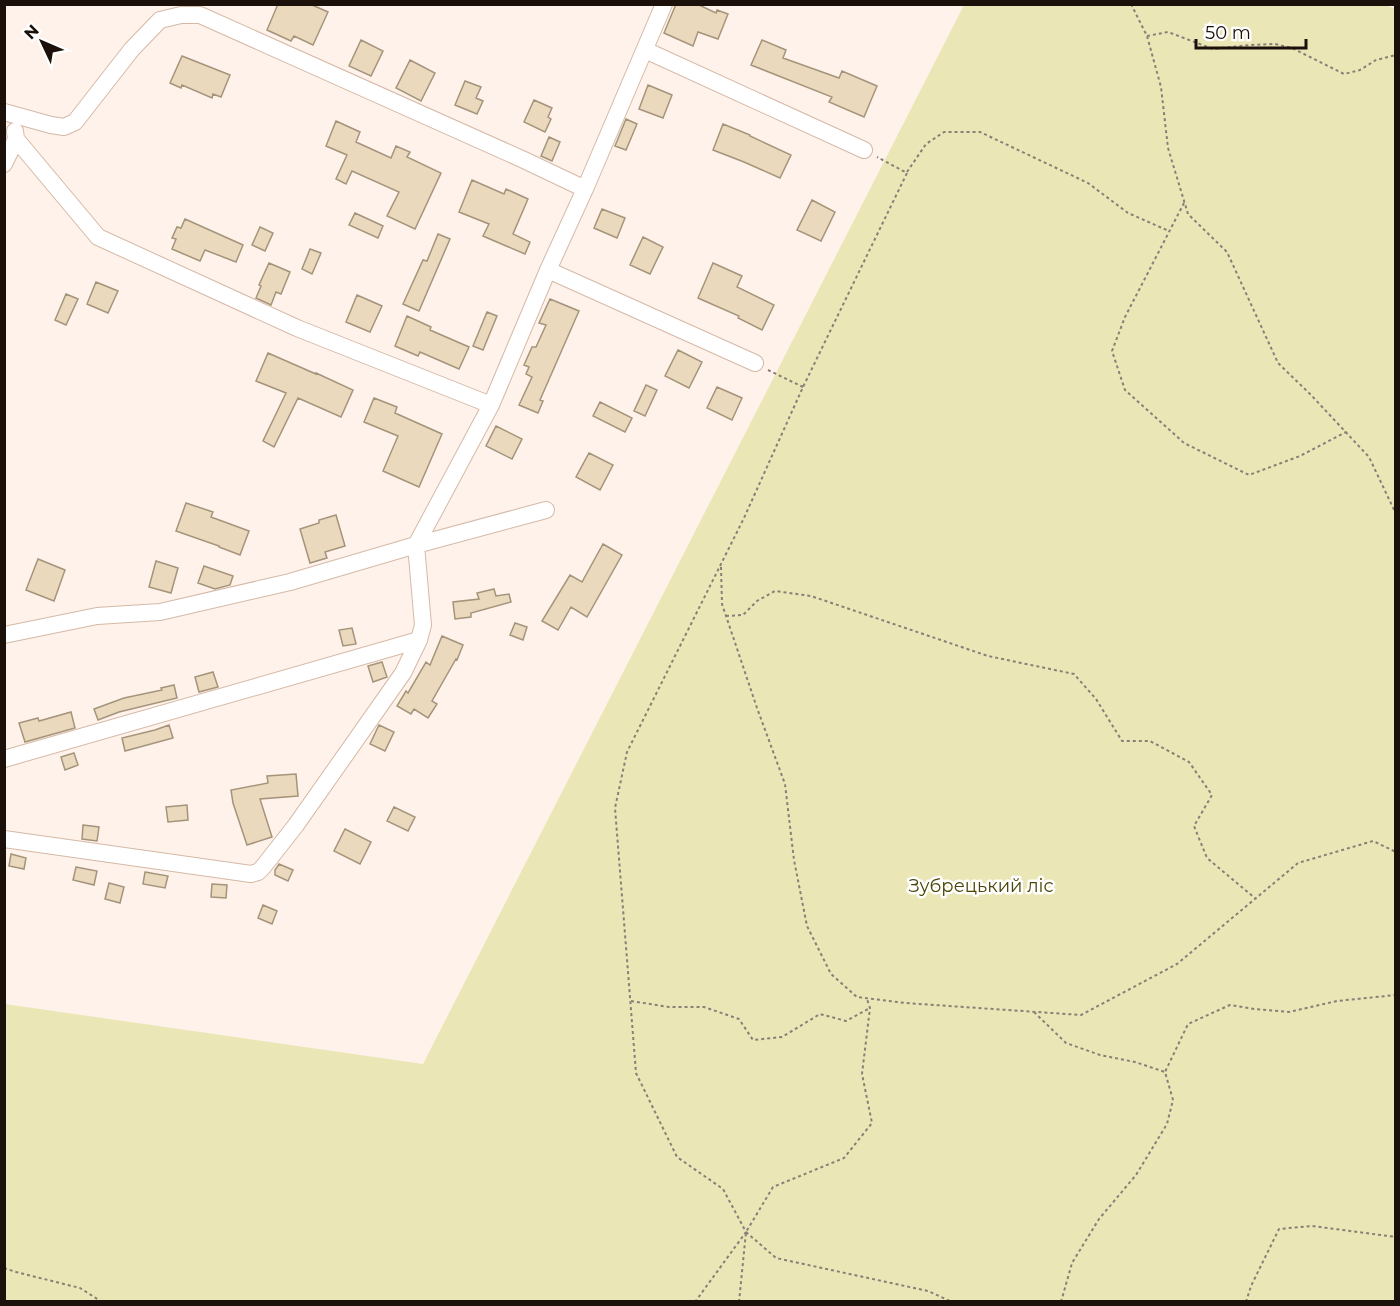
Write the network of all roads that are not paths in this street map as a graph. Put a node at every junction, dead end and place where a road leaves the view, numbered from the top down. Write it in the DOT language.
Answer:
graph roads {
  1 [pos="664,4"];
  2 [pos="164,12"];
  3 [pos="645,50"];
  4 [pos="9,113"];
  5 [pos="16,139"];
  6 [pos="864,150"];
  7 [pos="4,164"];
  8 [pos="585,189"];
  9 [pos="548,270"];
  10 [pos="755,363"];
  11 [pos="491,405"];
  12 [pos="546,510"];
  13 [pos="416,545"];
  14 [pos="4,635"];
  15 [pos="419,640"];
  16 [pos="4,759"];
  17 [pos="4,839"];
  1 -- 3 [label="street"];
  2 -- 4 [label="street"];
  2 -- 8 [label="street"];
  3 -- 6 [label="street"];
  3 -- 8 [label="street"];
  4 -- 5 [label="street"];
  5 -- 7 [label="street"];
  5 -- 11 [label="street"];
  8 -- 9 [label="street"];
  9 -- 10 [label="street"];
  9 -- 11 [label="street"];
  11 -- 13 [label="street"];
  12 -- 13 [label="street"];
  13 -- 14 [label="street"];
  13 -- 15 [label="street"];
  15 -- 16 [label="street"];
  15 -- 17 [label="street"];
}
